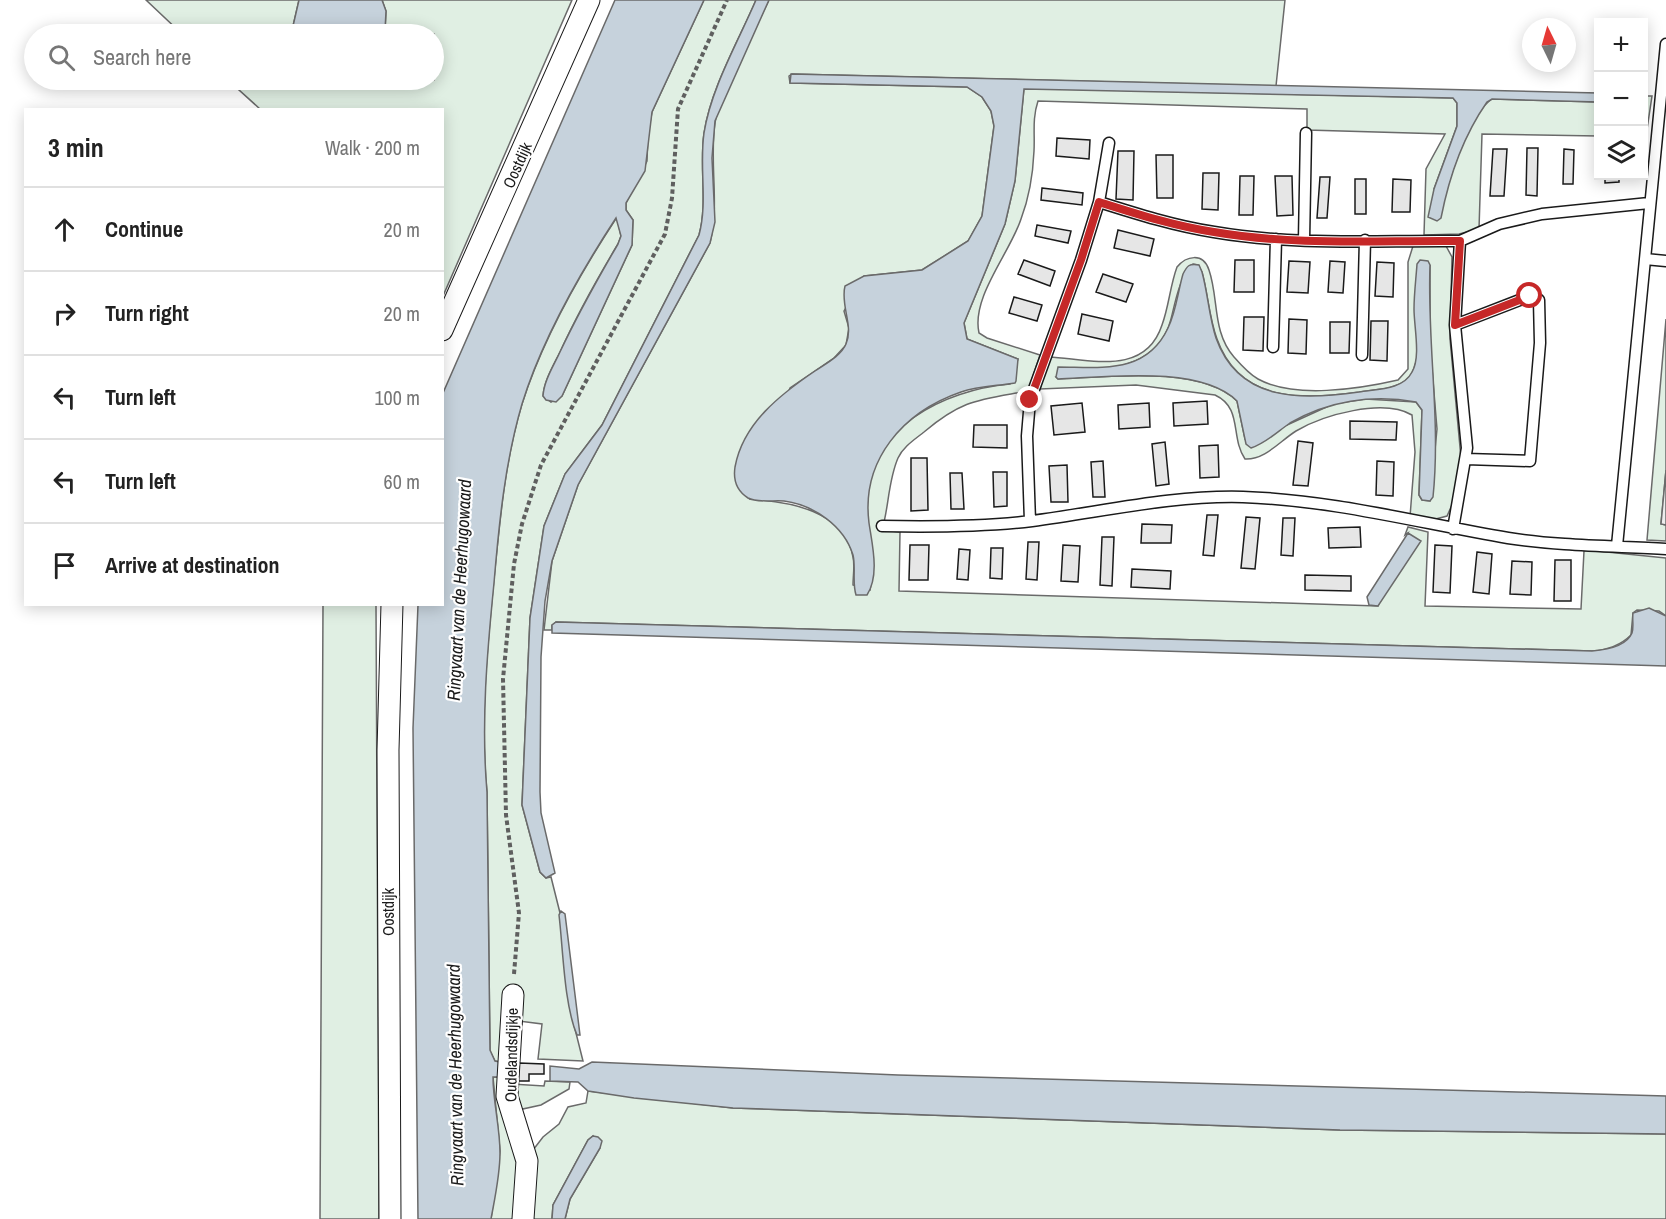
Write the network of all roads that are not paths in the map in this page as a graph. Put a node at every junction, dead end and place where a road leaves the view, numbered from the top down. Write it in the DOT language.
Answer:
graph roads {
  1 [pos="589,0"];
  2 [pos="1666,44"];
  3 [pos="1306,133"];
  4 [pos="1109,143"];
  5 [pos="1099,202"];
  6 [pos="1649,203"];
  7 [pos="1275,239"];
  8 [pos="1305,240"];
  9 [pos="1365,240"];
  10 [pos="1460,241"];
  11 [pos="1645,259"];
  12 [pos="1666,261"];
  13 [pos="1455,325"];
  14 [pos="444,326"];
  15 [pos="1273,348"];
  16 [pos="1362,355"];
  17 [pos="1466,459"];
  18 [pos="1030,521"];
  19 [pos="882,526"];
  20 [pos="1454,529"];
  21 [pos="1617,546"];
  22 [pos="1666,549"];
  23 [pos="392,606"];
  24 [pos="513,995"];
  25 [pos="390,1219"];
  26 [pos="523,1219"];
  1 -- 14 [label="street, Oostdijk"];
  2 -- 6 [label="lane"];
  3 -- 8 [label="lane"];
  4 -- 5 [label="lane"];
  5 -- 7 [label="lane"];
  5 -- 18 [label="lane"];
  6 -- 10 [label="lane"];
  6 -- 11 [label="lane"];
  7 -- 8 [label="lane"];
  7 -- 15 [label="lane"];
  8 -- 9 [label="lane"];
  9 -- 10 [label="lane"];
  9 -- 16 [label="lane"];
  10 -- 13 [label="lane"];
  11 -- 12 [label="lane"];
  11 -- 21 [label="lane"];
  13 -- 17 [label="lane"];
  13 -- 17 [label="lane"];
  17 -- 20 [label="lane"];
  18 -- 19 [label="lane"];
  18 -- 20 [label="lane"];
  20 -- 21 [label="lane"];
  21 -- 22 [label="lane"];
  23 -- 25 [label="street, Oostdijk"];
  24 -- 26 [label="street, Oudelandsdijkje"];
}
